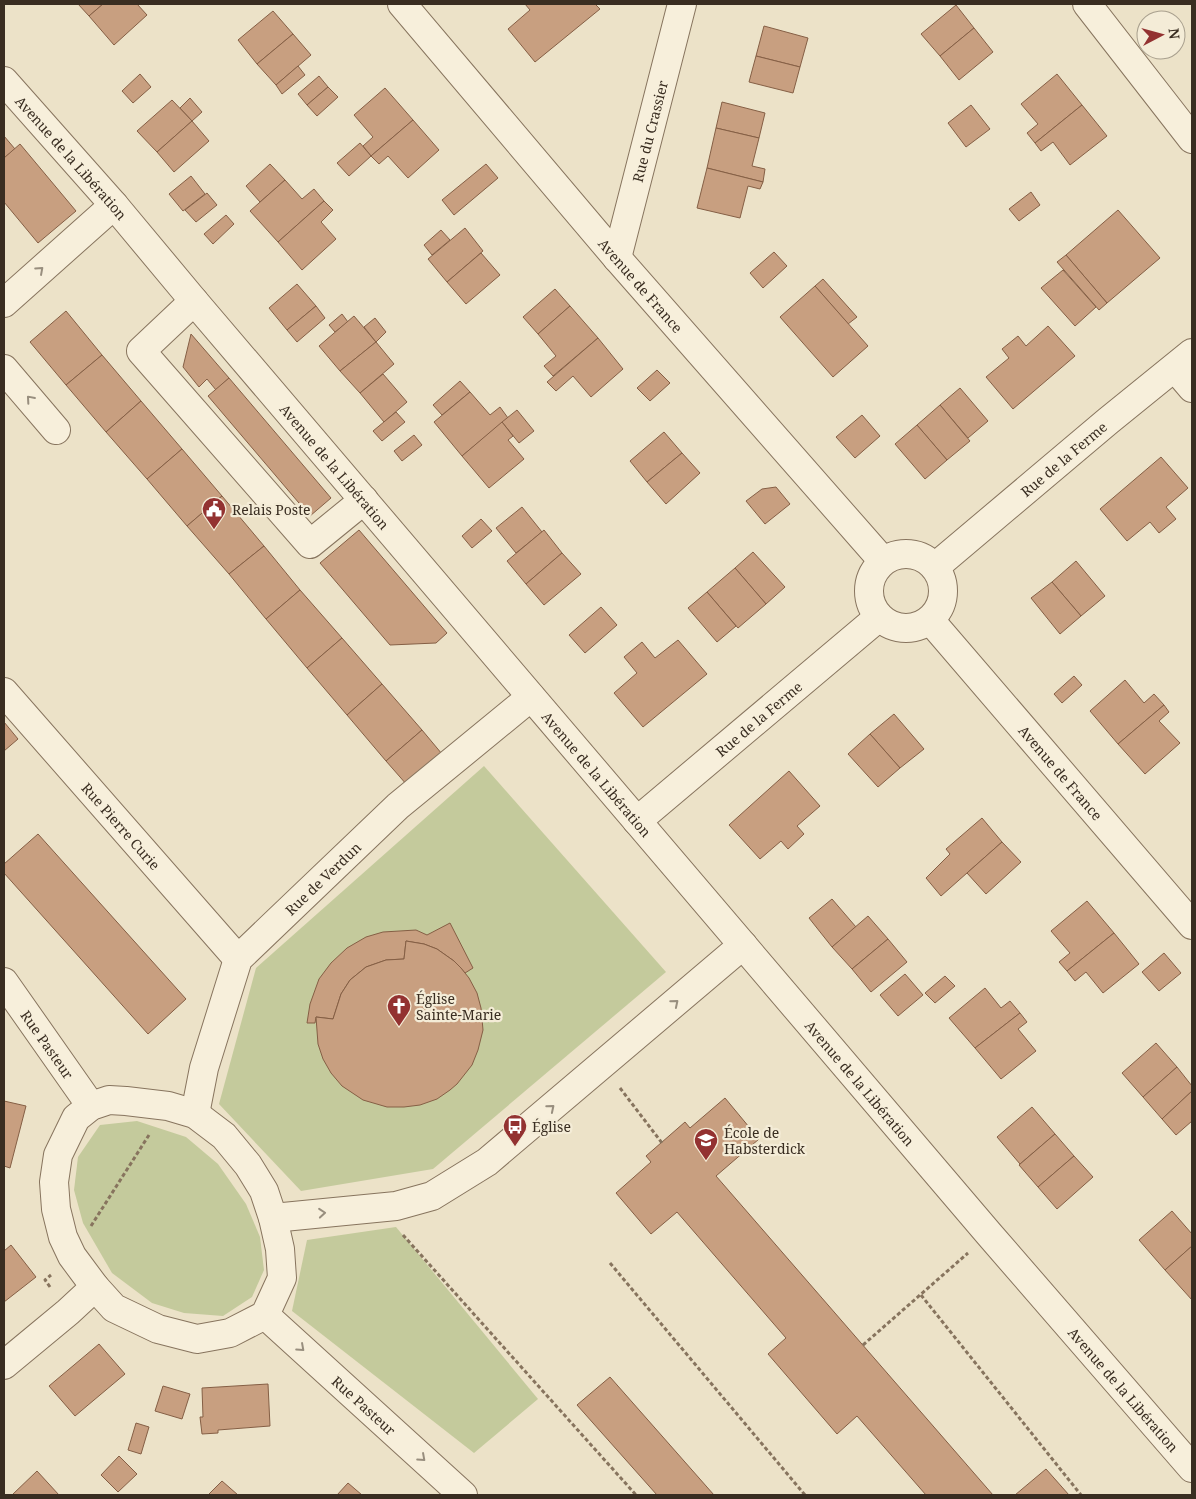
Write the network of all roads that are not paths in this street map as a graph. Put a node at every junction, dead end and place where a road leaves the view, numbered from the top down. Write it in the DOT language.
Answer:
graph roads {
  1 [pos="402,4"];
  2 [pos="682,4"];
  3 [pos="1087,4"];
  4 [pos="4,81"];
  5 [pos="1192,139"];
  6 [pos="114,205"];
  7 [pos="617,258"];
  8 [pos="194,301"];
  9 [pos="4,303"];
  10 [pos="1183,360"];
  11 [pos="4,369"];
  12 [pos="1192,388"];
  13 [pos="56,430"];
  14 [pos="364,500"];
  15 [pos="883,561"];
  16 [pos="935,567"];
  17 [pos="879,618"];
  18 [pos="930,620"];
  19 [pos="4,692"];
  20 [pos="531,697"];
  21 [pos="637,821"];
  22 [pos="1192,925"];
  23 [pos="743,945"];
  24 [pos="238,959"];
  25 [pos="4,982"];
  26 [pos="91,1106"];
  27 [pos="195,1114"];
  28 [pos="274,1218"];
  29 [pos="95,1287"];
  30 [pos="266,1316"];
  31 [pos="4,1365"];
  32 [pos="1192,1468"];
  33 [pos="463,1495"];
  1 -- 7 [label="street, Avenue de France"];
  2 -- 7 [label="street, Rue du Crassier"];
  3 -- 5 [label="street"];
  4 -- 6 [label="street, Avenue de la Libération"];
  6 -- 8 [label="street, Avenue de la Libération"];
  9 -- 6 [label="street, one-way"];
  7 -- 15 [label="street, Avenue de France"];
  8 -- 14 [label="street, Avenue de la Libération"];
  8 -- 14 [label="street"];
  10 -- 12 [label="street"];
  10 -- 16 [label="street, Rue de la Ferme"];
  13 -- 11 [label="street, one-way"];
  14 -- 20 [label="street, Avenue de la Libération"];
  15 -- 16 [label="street"];
  15 -- 17 [label="street"];
  16 -- 18 [label="street"];
  17 -- 18 [label="street"];
  17 -- 21 [label="street, Rue de la Ferme"];
  18 -- 22 [label="street, Avenue de France"];
  19 -- 24 [label="street, Rue Pierre Curie"];
  20 -- 21 [label="street, Avenue de la Libération"];
  20 -- 24 [label="street, Rue de Verdun"];
  21 -- 23 [label="street, Avenue de la Libération"];
  28 -- 23 [label="street, one-way"];
  23 -- 32 [label="street, Avenue de la Libération"];
  24 -- 27 [label="street, Rue de Verdun"];
  25 -- 26 [label="street, Rue Pasteur"];
  26 -- 27 [label="street"];
  26 -- 29 [label="street"];
  27 -- 28 [label="street"];
  28 -- 30 [label="street"];
  29 -- 30 [label="street"];
  29 -- 31 [label="street"];
  30 -- 33 [label="street, Rue Pasteur, one-way"];
}
